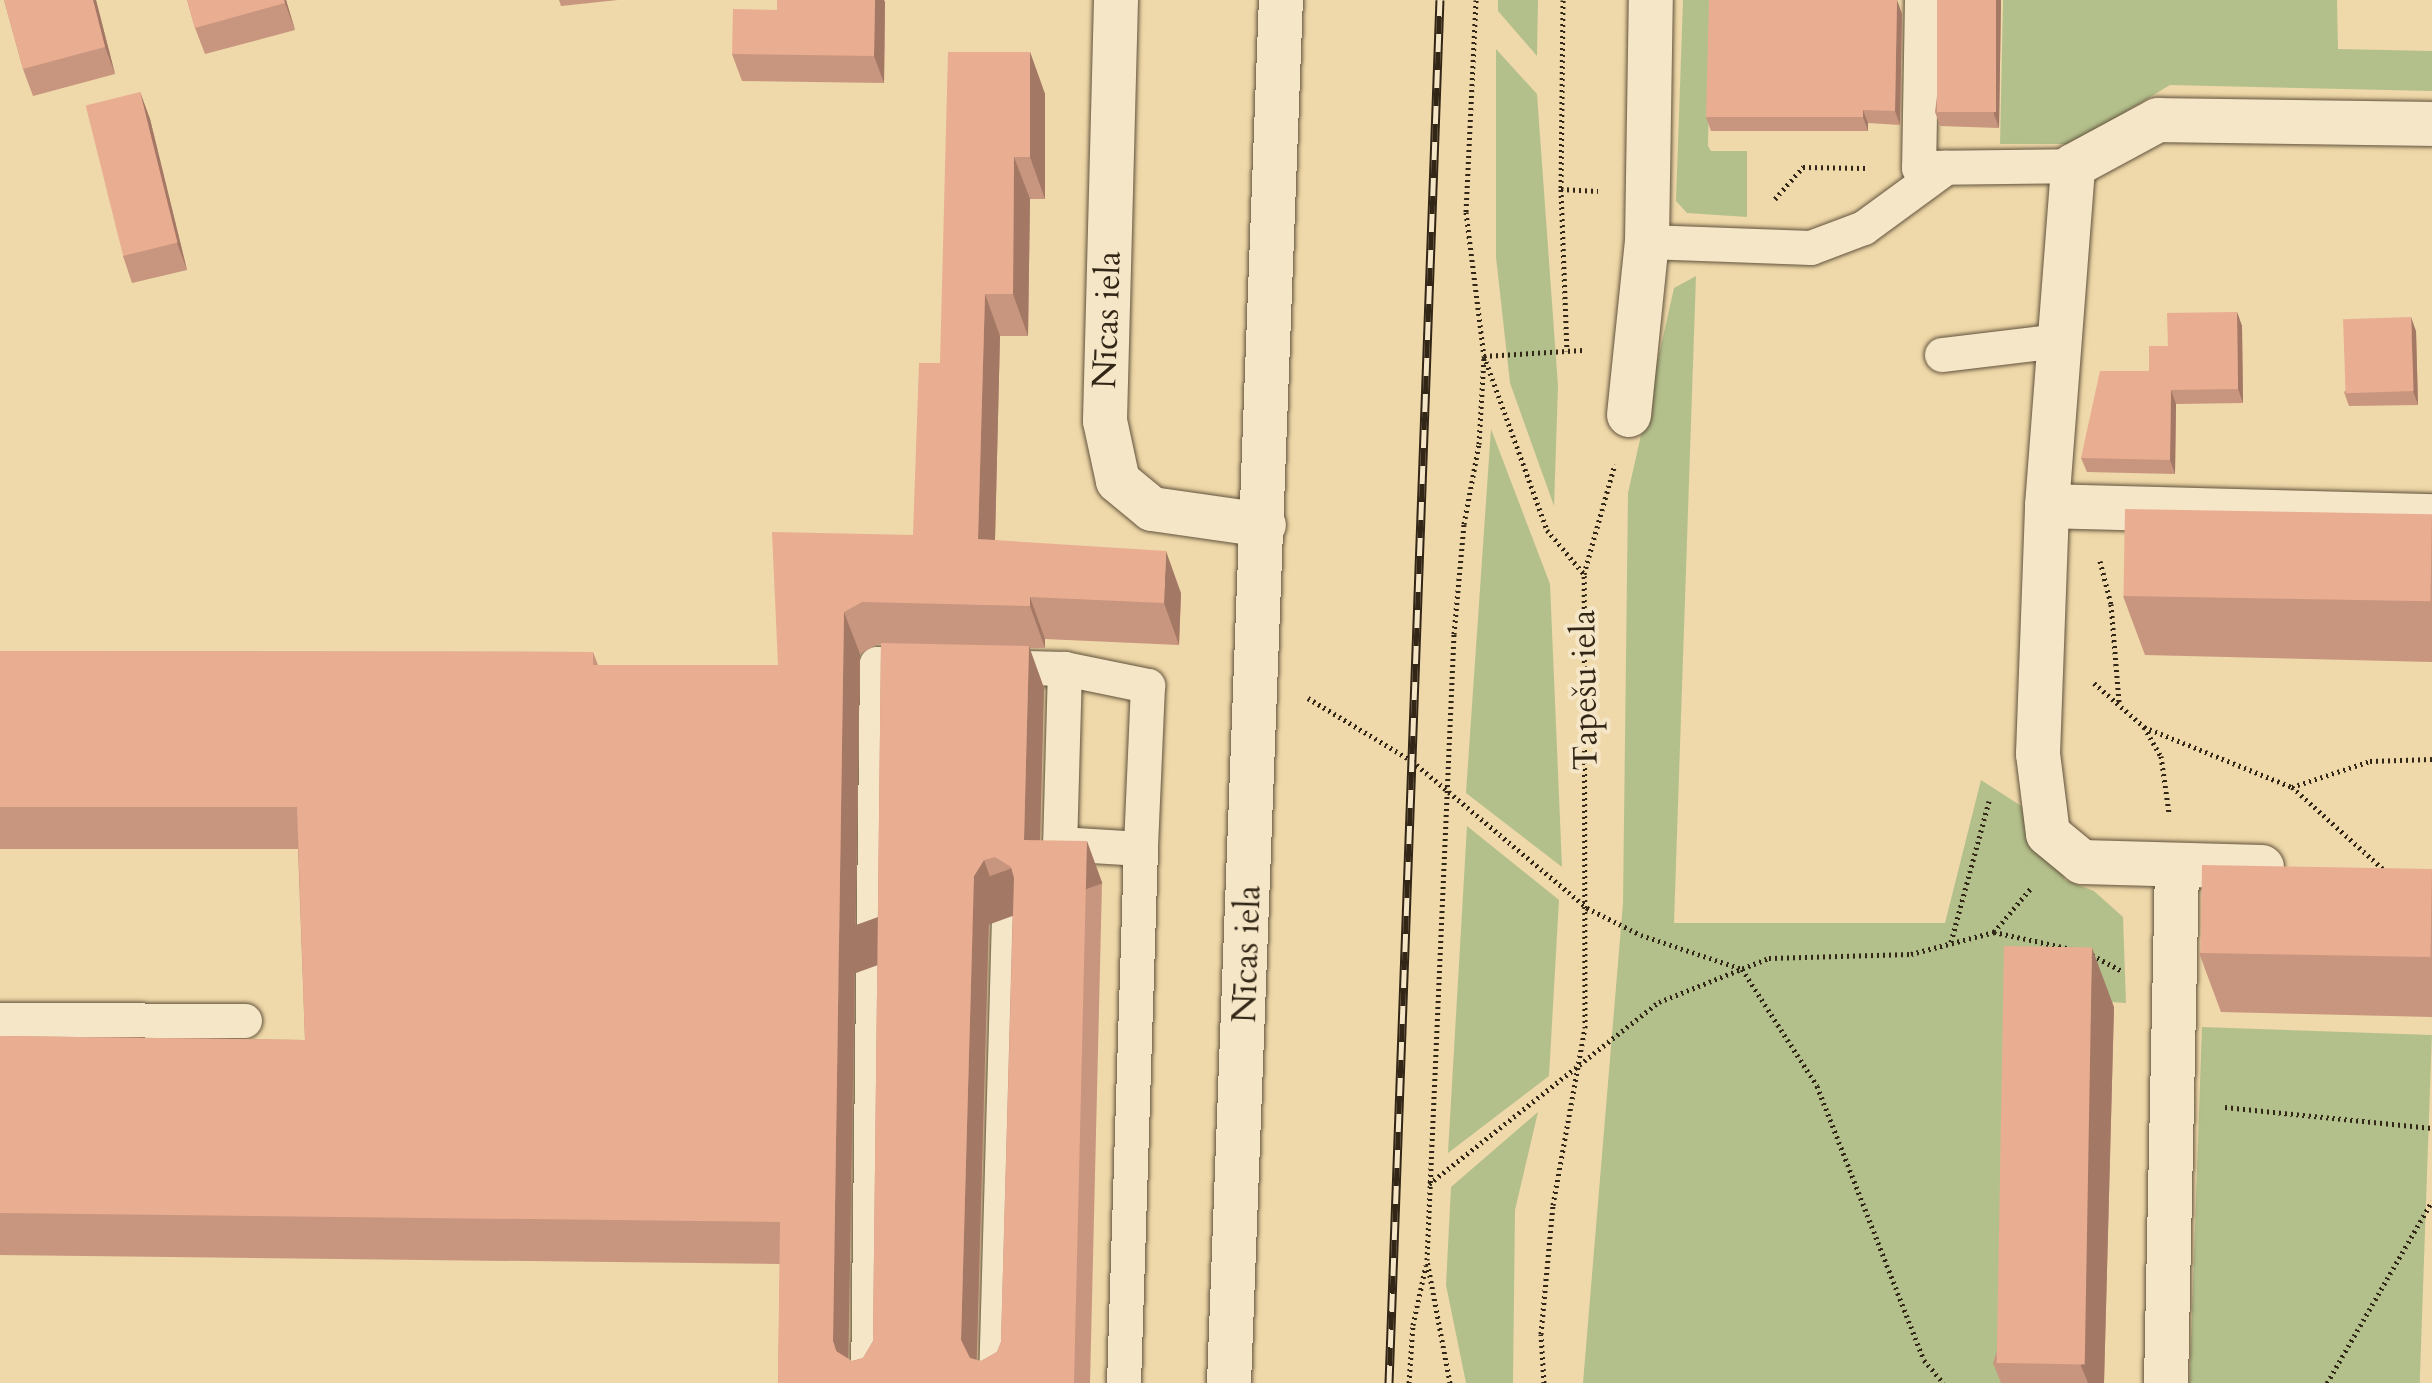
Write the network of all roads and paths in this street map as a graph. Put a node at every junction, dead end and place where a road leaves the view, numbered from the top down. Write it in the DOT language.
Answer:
graph roads {
  1 [pos="1116,0"];
  2 [pos="1281,0"];
  3 [pos="1563,0"];
  4 [pos="1651,0"];
  5 [pos="1922,0"];
  6 [pos="1475,1"];
  7 [pos="2432,124"];
  8 [pos="2073,166"];
  9 [pos="1933,168"];
  10 [pos="1561,189"];
  11 [pos="1647,192"];
  12 [pos="1647,242"];
  13 [pos="1732,248"];
  14 [pos="2060,341"];
  15 [pos="1639,347"];
  16 [pos="1567,351"];
  17 [pos="1942,355"];
  18 [pos="1484,356"];
  19 [pos="1629,415"];
  20 [pos="2067,507"];
  21 [pos="2432,516"];
  22 [pos="1264,525"];
  23 [pos="1584,574"];
  24 [pos="2042,651"];
  25 [pos="1065,669"];
  26 [pos="1258,670"];
  27 [pos="2119,703"];
  28 [pos="2144,727"];
  29 [pos="2038,739"];
  30 [pos="2432,759"];
  31 [pos="2292,787"];
  32 [pos="1449,795"];
  33 [pos="2066,848"];
  34 [pos="1141,849"];
  35 [pos="2177,865"];
  36 [pos="2383,869"];
  37 [pos="1587,908"];
  38 [pos="1009,919"];
  39 [pos="1994,932"];
  40 [pos="1951,943"];
  41 [pos="1742,969"];
  42 [pos="2174,1006"];
  43 [pos="0,1020"];
  44 [pos="245,1021"];
  45 [pos="1577,1067"];
  46 [pos="2172,1101"];
  47 [pos="2432,1128"];
  48 [pos="1429,1184"];
  49 [pos="2432,1201"];
  50 [pos="1427,1260"];
  51 [pos="868,1383"];
  52 [pos="996,1383"];
  53 [pos="1124,1383"];
  54 [pos="1229,1383"];
  55 [pos="1409,1383"];
  56 [pos="1450,1383"];
  57 [pos="1544,1383"];
  58 [pos="1943,1383"];
  59 [pos="2166,1383"];
  60 [pos="2327,1383"];
  1 -- 22 [label="street, Nīcas iela"];
  2 -- 22 [label="street, Nīcas iela"];
  3 -- 10 [label="path"];
  4 -- 11 [label="street"];
  5 -- 9 [label="lane"];
  6 -- 18 [label="path"];
  7 -- 8 [label="street"];
  8 -- 9 [label="lane"];
  8 -- 14 [label="street"];
  9 -- 13 [label="lane"];
  9 -- 13 [label="path"];
  10 -- 11 [label="path"];
  10 -- 16 [label="path"];
  11 -- 12 [label="street"];
  12 -- 13 [label="lane"];
  12 -- 15 [label="street"];
  14 -- 17 [label="lane"];
  14 -- 20 [label="street"];
  15 -- 16 [label="path"];
  15 -- 19 [label="street"];
  16 -- 18 [label="path"];
  18 -- 23 [label="path"];
  18 -- 32 [label="path"];
  19 -- 23 [label="path, Tapešu iela"];
  20 -- 21 [label="street"];
  20 -- 24 [label="street"];
  20 -- 27 [label="path"];
  22 -- 26 [label="street, Nīcas iela"];
  23 -- 37 [label="path, Tapešu iela"];
  24 -- 27 [label="path"];
  24 -- 29 [label="street"];
  25 -- 34 [label="lane"];
  25 -- 34 [label="lane"];
  25 -- 51 [label="lane"];
  26 -- 32 [label="path"];
  26 -- 54 [label="street, Nīcas iela"];
  27 -- 28 [label="path"];
  28 -- 31 [label="path"];
  28 -- 35 [label="path"];
  29 -- 33 [label="street"];
  29 -- 40 [label="path"];
  30 -- 31 [label="path"];
  31 -- 36 [label="path"];
  32 -- 37 [label="path"];
  32 -- 48 [label="path"];
  33 -- 35 [label="street"];
  33 -- 39 [label="path"];
  34 -- 53 [label="lane"];
  35 -- 36 [label="street"];
  35 -- 42 [label="street"];
  37 -- 41 [label="path"];
  37 -- 45 [label="path, Tapešu iela"];
  38 -- 52 [label="lane"];
  39 -- 40 [label="path"];
  39 -- 42 [label="path"];
  40 -- 41 [label="path"];
  41 -- 45 [label="path"];
  41 -- 58 [label="path"];
  42 -- 46 [label="street"];
  43 -- 44 [label="lane"];
  45 -- 48 [label="path"];
  45 -- 57 [label="path, Tapešu iela"];
  46 -- 47 [label="path"];
  46 -- 59 [label="street"];
  48 -- 50 [label="path"];
  49 -- 60 [label="path"];
  50 -- 55 [label="path"];
  50 -- 56 [label="path"];
}
